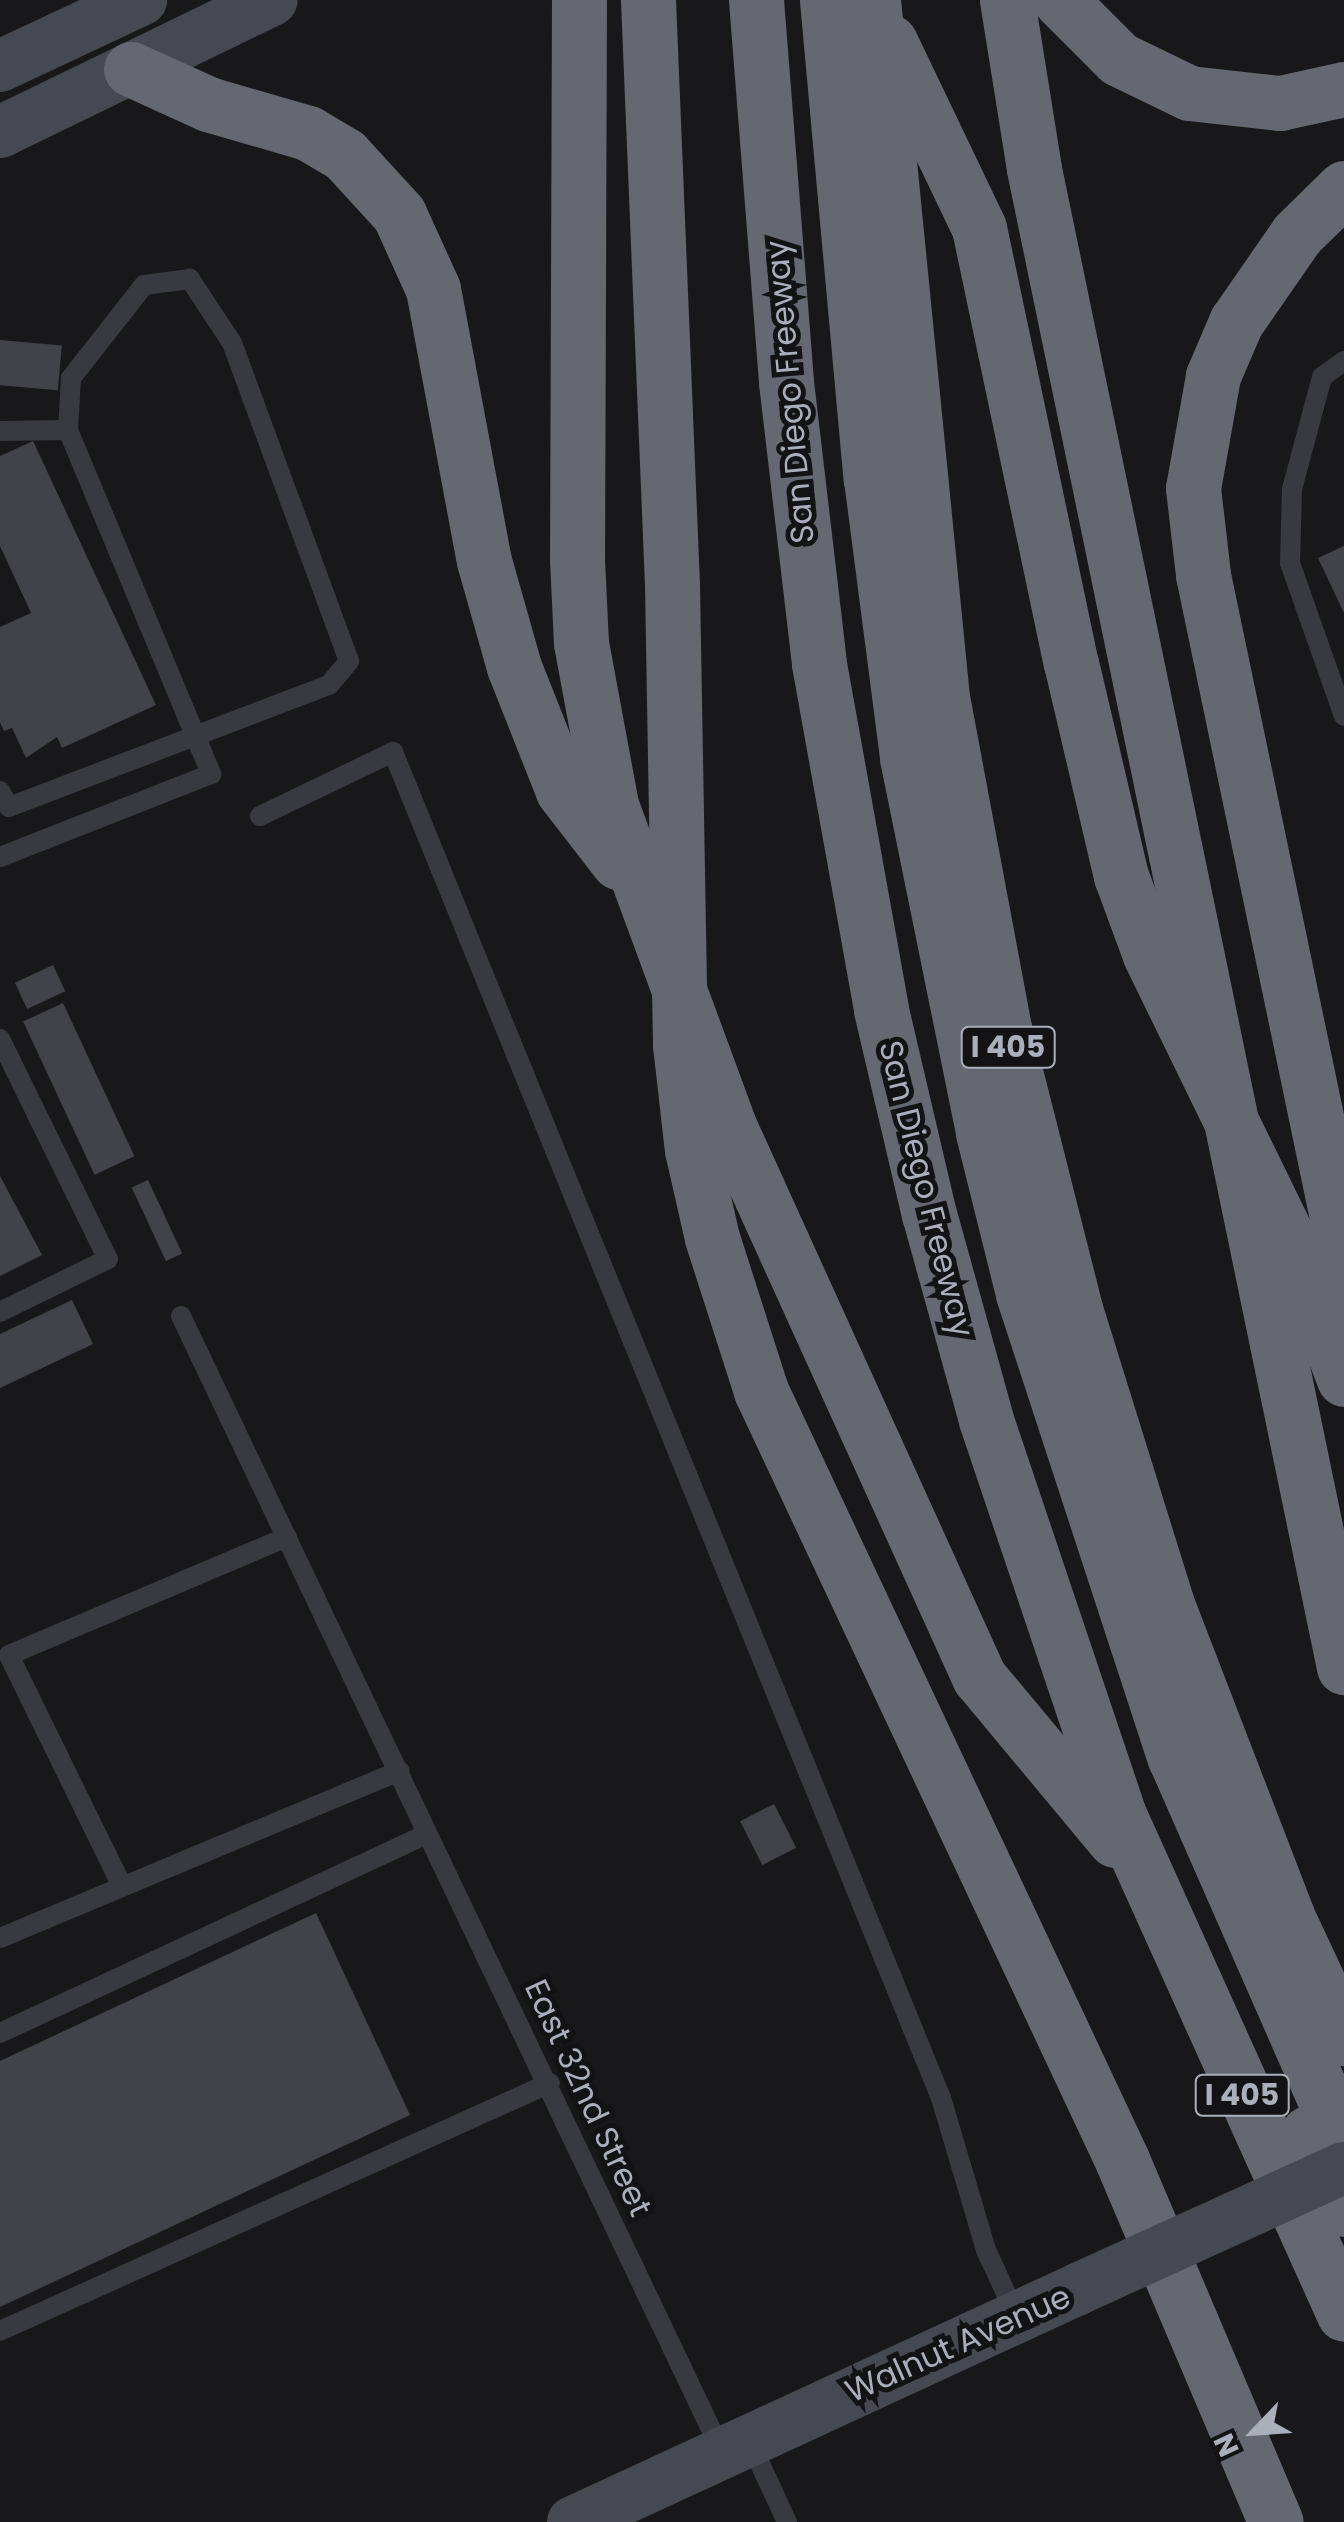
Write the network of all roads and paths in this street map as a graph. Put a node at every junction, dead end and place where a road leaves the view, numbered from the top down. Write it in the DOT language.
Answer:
graph roads {
  1 [pos="141,0"];
  2 [pos="272,0"];
  3 [pos="579,0"];
  4 [pos="648,0"];
  5 [pos="756,0"];
  6 [pos="1007,0"];
  7 [pos="1060,0"];
  8 [pos="858,3"];
  9 [pos="0,66"];
  10 [pos="131,69"];
  11 [pos="1344,89"];
  12 [pos="0,132"];
  13 [pos="1344,188"];
  14 [pos="1344,361"];
  15 [pos="68,430"];
  16 [pos="0,431"];
  17 [pos="1344,716"];
  18 [pos="194,731"];
  19 [pos="0,790"];
  20 [pos="260,816"];
  21 [pos="0,856"];
  22 [pos="638,888"];
  23 [pos="0,1039"];
  24 [pos="1322,1274"];
  25 [pos="0,1312"];
  26 [pos="181,1316"];
  27 [pos="1344,1379"];
  28 [pos="287,1537"];
  29 [pos="1056,1641"];
  30 [pos="1344,1666"];
  31 [pos="398,1770"];
  32 [pos="427,1834"];
  33 [pos="1144,1875"];
  34 [pos="122,1886"];
  35 [pos="0,1938"];
  36 [pos="0,2033"];
  37 [pos="1344,2038"];
  38 [pos="550,2083"];
  39 [pos="1344,2143"];
  40 [pos="1344,2168"];
  41 [pos="1344,2210"];
  42 [pos="1344,2314"];
  43 [pos="1017,2316"];
  44 [pos="0,2331"];
  45 [pos="735,2446"];
  46 [pos="572,2522"];
  47 [pos="787,2522"];
  48 [pos="1276,2522"];
  1 -- 9 [label="street"];
  2 -- 10 [label="street"];
  3 -- 22 [label="highway"];
  4 -- 48 [label="highway, bridge"];
  5 -- 29 [label="highway, San Diego Freeway / I 405"];
  6 -- 30 [label="highway"];
  7 -- 11 [label="highway"];
  8 -- 24 [label="highway, bridge"];
  8 -- 37 [label="highway, I 405"];
  8 -- 39 [label="highway"];
  10 -- 12 [label="street"];
  10 -- 22 [label="highway"];
  13 -- 24 [label="highway"];
  14 -- 17 [label="lane"];
  15 -- 16 [label="lane"];
  15 -- 18 [label="lane"];
  15 -- 18 [label="lane"];
  18 -- 19 [label="lane"];
  18 -- 21 [label="lane"];
  20 -- 43 [label="lane"];
  22 -- 33 [label="highway"];
  23 -- 25 [label="lane"];
  24 -- 27 [label="highway"];
  26 -- 28 [label="lane, East 32nd Street"];
  28 -- 31 [label="lane, East 32nd Street"];
  28 -- 34 [label="lane"];
  29 -- 33 [label="highway, San Diego Freeway / I 405"];
  29 -- 41 [label="highway"];
  31 -- 32 [label="lane, East 32nd Street"];
  31 -- 34 [label="lane"];
  32 -- 36 [label="lane"];
  32 -- 38 [label="lane, East 32nd Street"];
  33 -- 42 [label="highway, San Diego Freeway / I 405"];
  34 -- 35 [label="lane"];
  38 -- 44 [label="lane"];
  38 -- 45 [label="lane, East 32nd Street"];
  40 -- 43 [label="street, Walnut Avenue, bridge"];
  43 -- 45 [label="street, Walnut Avenue"];
  45 -- 46 [label="street, Walnut Avenue"];
  45 -- 47 [label="lane, East 32nd Street"];
}
